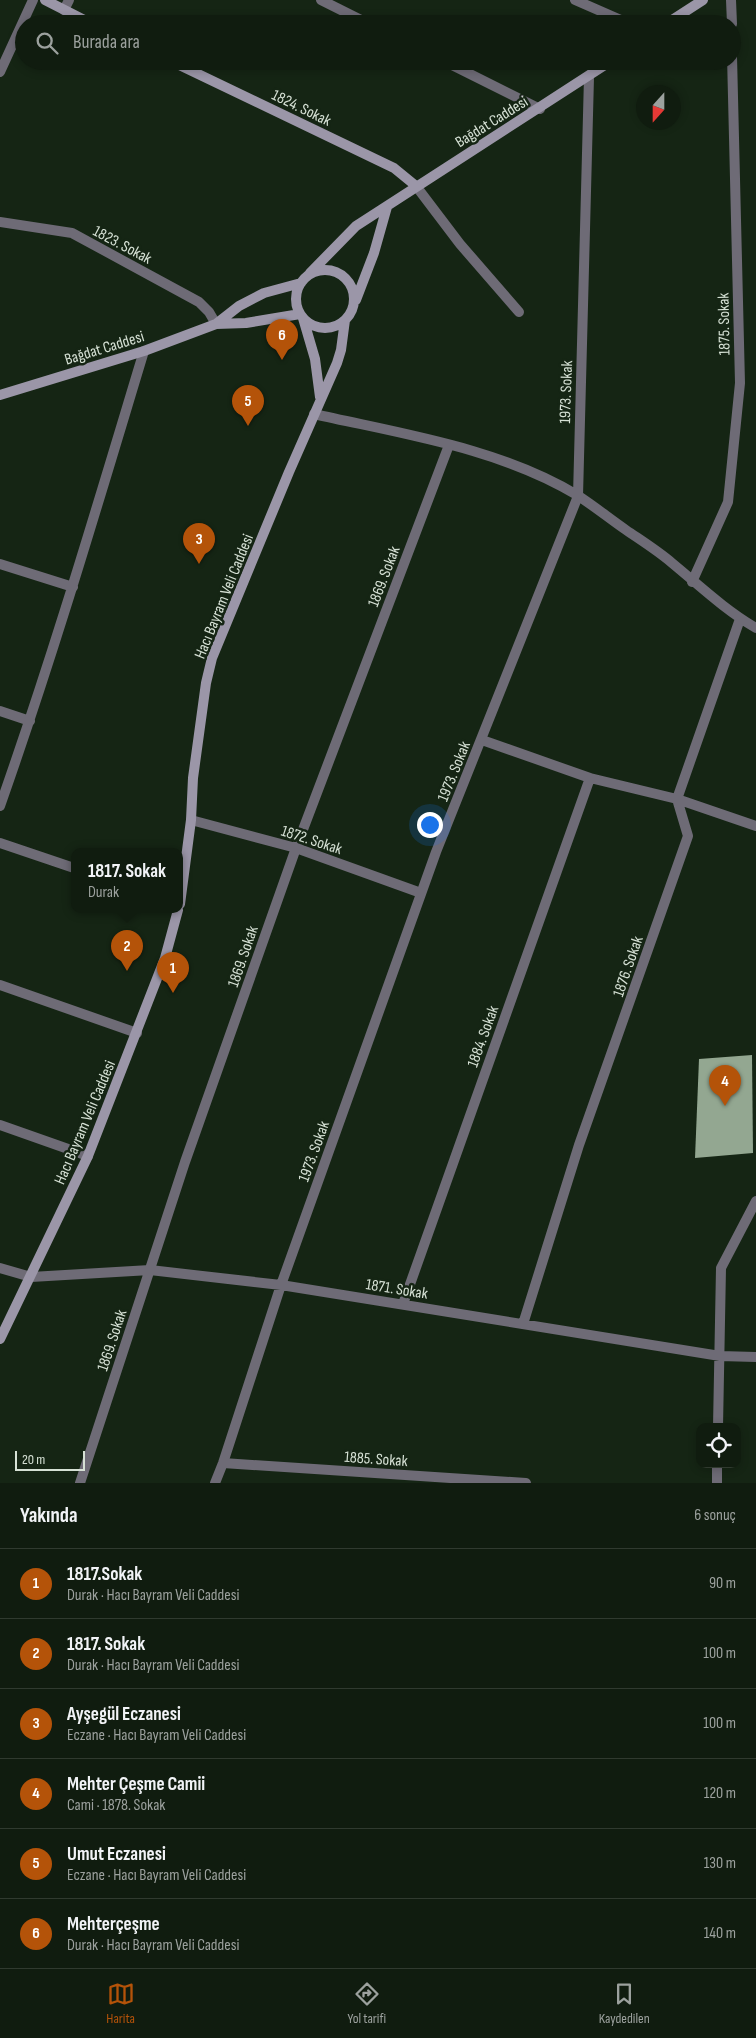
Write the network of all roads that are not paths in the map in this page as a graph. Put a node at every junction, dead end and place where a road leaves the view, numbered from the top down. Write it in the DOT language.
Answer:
graph roads {
  1 [pos="33,0"];
  2 [pos="45,0"];
  3 [pos="69,0"];
  4 [pos="322,0"];
  5 [pos="575,0"];
  6 [pos="702,0"];
  7 [pos="731,0"];
  8 [pos="64,10"];
  9 [pos="26,15"];
  10 [pos="74,15"];
  11 [pos="351,15"];
  12 [pos="609,15"];
  13 [pos="680,15"];
  14 [pos="732,15"];
  15 [pos="15,39"];
  16 [pos="190,70"];
  17 [pos="462,70"];
  18 [pos="599,70"];
  19 [pos="732,70"];
  20 [pos="0,72"];
  21 [pos="589,77"];
  22 [pos="540,109"];
  23 [pos="416,186"];
  24 [pos="387,207"];
  25 [pos="0,222"];
  26 [pos="310,273"];
  27 [pos="301,282"];
  28 [pos="354,304"];
  29 [pos="520,312"];
  30 [pos="301,316"];
  31 [pos="345,320"];
  32 [pos="216,324"];
  33 [pos="144,351"];
  34 [pos="0,395"];
  35 [pos="320,398"];
  36 [pos="314,414"];
  37 [pos="449,445"];
  38 [pos="578,496"];
  39 [pos="0,564"];
  40 [pos="692,582"];
  41 [pos="73,587"];
  42 [pos="740,618"];
  43 [pos="756,628"];
  44 [pos="0,711"];
  45 [pos="30,720"];
  46 [pos="482,740"];
  47 [pos="590,778"];
  48 [pos="677,799"];
  49 [pos="0,806"];
  50 [pos="191,820"];
  51 [pos="756,826"];
  52 [pos="0,844"];
  53 [pos="296,848"];
  54 [pos="71,867"];
  55 [pos="183,880"];
  56 [pos="422,893"];
  57 [pos="177,913"];
  58 [pos="0,985"];
  59 [pos="137,1033"];
  60 [pos="0,1125"];
  61 [pos="88,1156"];
  62 [pos="756,1200"];
  63 [pos="0,1268"];
  64 [pos="150,1270"];
  65 [pos="31,1277"];
  66 [pos="281,1285"];
  67 [pos="403,1304"];
  68 [pos="523,1324"];
  69 [pos="0,1339"];
  70 [pos="720,1356"];
  71 [pos="756,1357"];
  72 [pos="718,1423"];
  73 [pos="223,1463"];
  74 [pos="717,1468"];
  75 [pos="80,1483"];
  76 [pos="215,1483"];
  77 [pos="526,1483"];
  78 [pos="717,1483"];
  1 -- 9 [label="street"];
  2 -- 8 [label="main road"];
  3 -- 8 [label="street"];
  4 -- 11 [label="street"];
  5 -- 12 [label="street"];
  6 -- 13 [label="main road"];
  7 -- 14 [label="street"];
  8 -- 10 [label="main road"];
  15 -- 20 [label="street"];
  16 -- 23 [label="main road, 1824. Sokak"];
  17 -- 22 [label="street"];
  18 -- 21 [label="main road, Bağdat Caddesi"];
  19 -- 40 [label="street, 1875. Sokak"];
  21 -- 22 [label="main road, Bağdat Caddesi"];
  21 -- 38 [label="street, 1973. Sokak"];
  22 -- 23 [label="main road, Bağdat Caddesi"];
  23 -- 24 [label="main road, Bağdat Caddesi"];
  23 -- 29 [label="street"];
  24 -- 26 [label="main road, Bağdat Caddesi"];
  24 -- 28 [label="main road"];
  25 -- 32 [label="street, 1823. Sokak"];
  26 -- 27 [label="main road"];
  26 -- 28 [label="main road"];
  27 -- 30 [label="main road"];
  27 -- 32 [label="main road, Bağdat Caddesi"];
  28 -- 31 [label="main road"];
  30 -- 31 [label="main road"];
  30 -- 32 [label="main road, Bağdat Caddesi"];
  30 -- 35 [label="main road, Hacı Bayram Veli Caddesi"];
  31 -- 35 [label="main road, Hacı Bayram Veli Caddesi"];
  32 -- 33 [label="main road, Bağdat Caddesi"];
  33 -- 34 [label="main road, Bağdat Caddesi"];
  33 -- 41 [label="street"];
  35 -- 36 [label="main road, Hacı Bayram Veli Caddesi"];
  36 -- 37 [label="street"];
  36 -- 50 [label="main road, Hacı Bayram Veli Caddesi"];
  37 -- 38 [label="street"];
  37 -- 53 [label="street, 1869. Sokak"];
  38 -- 40 [label="street"];
  38 -- 46 [label="street, 1973. Sokak"];
  39 -- 41 [label="street"];
  40 -- 42 [label="street"];
  41 -- 45 [label="street"];
  42 -- 43 [label="street"];
  42 -- 48 [label="street"];
  44 -- 45 [label="street"];
  45 -- 49 [label="street"];
  46 -- 47 [label="street"];
  46 -- 56 [label="street, 1973. Sokak"];
  47 -- 48 [label="street"];
  47 -- 67 [label="street, 1884. Sokak"];
  48 -- 51 [label="street"];
  48 -- 68 [label="street, 1876. Sokak"];
  50 -- 53 [label="street, 1872. Sokak"];
  50 -- 55 [label="main road, Hacı Bayram Veli Caddesi"];
  52 -- 54 [label="street"];
  53 -- 56 [label="street, 1872. Sokak"];
  53 -- 64 [label="street, 1869. Sokak"];
  56 -- 66 [label="street, 1973. Sokak"];
  57 -- 59 [label="main road, Hacı Bayram Veli Caddesi"];
  58 -- 59 [label="street"];
  59 -- 61 [label="main road, Hacı Bayram Veli Caddesi"];
  60 -- 61 [label="street"];
  61 -- 65 [label="main road, Hacı Bayram Veli Caddesi"];
  62 -- 70 [label="street"];
  63 -- 65 [label="street, 1871. Sokak"];
  64 -- 65 [label="street, 1871. Sokak"];
  64 -- 66 [label="street, 1871. Sokak"];
  64 -- 75 [label="street, 1869. Sokak"];
  65 -- 69 [label="main road, Hacı Bayram Veli Caddesi"];
  66 -- 67 [label="street, 1871. Sokak"];
  66 -- 73 [label="street, 1973. Sokak"];
  67 -- 68 [label="street, 1871. Sokak"];
  68 -- 70 [label="street, 1871. Sokak"];
  70 -- 71 [label="street, 1871. Sokak"];
  70 -- 72 [label="street"];
  73 -- 76 [label="street, 1973. Sokak"];
  73 -- 77 [label="street, 1885. Sokak"];
  74 -- 78 [label="street"];
}
